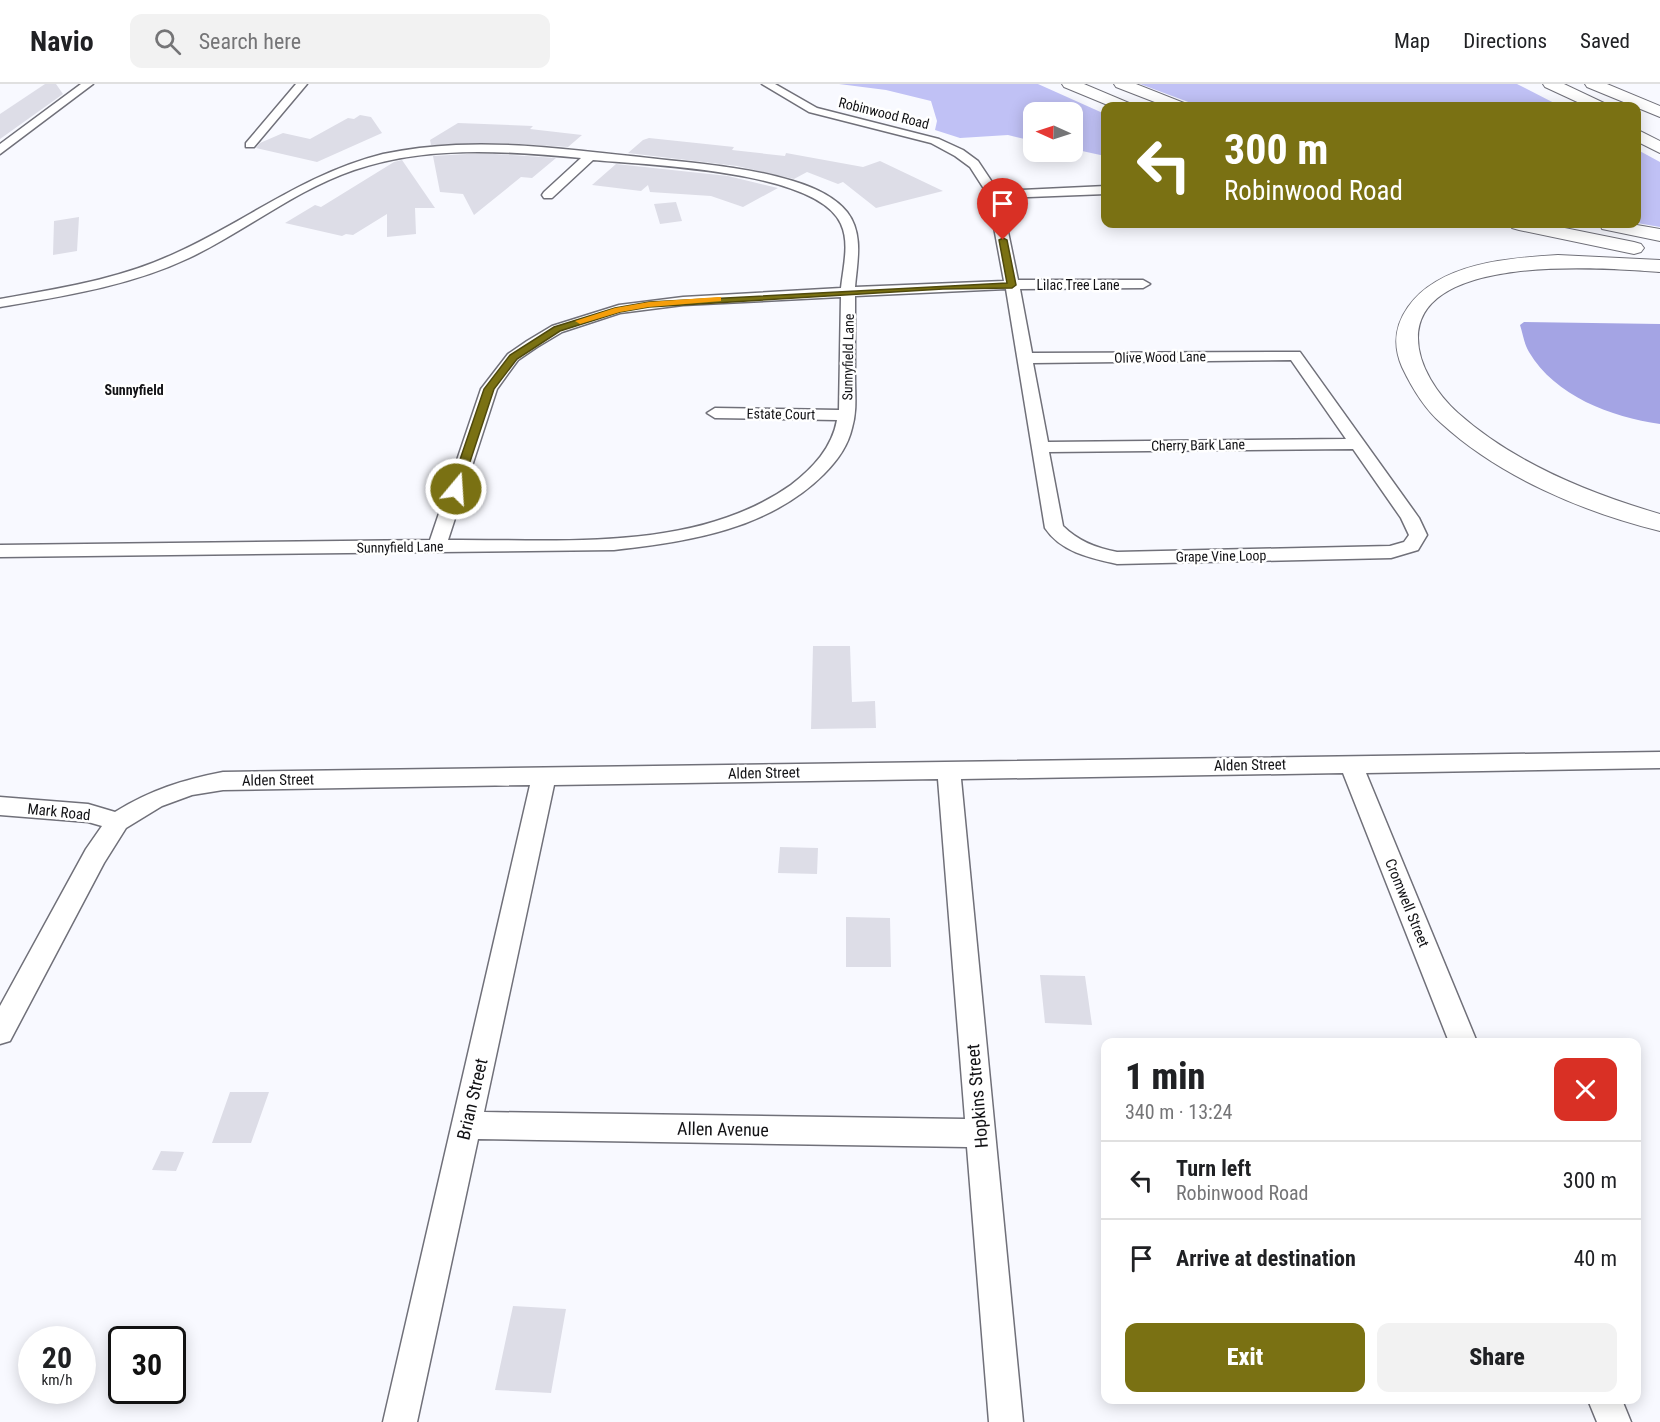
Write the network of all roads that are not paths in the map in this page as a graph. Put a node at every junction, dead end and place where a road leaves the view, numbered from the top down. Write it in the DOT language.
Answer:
graph roads {
  1 [pos="88,84"];
  2 [pos="302,84"];
  3 [pos="767,84"];
  4 [pos="1070,84"];
  5 [pos="1122,84"];
  6 [pos="1540,84"];
  7 [pos="1551,84"];
  8 [pos="1584,84"];
  9 [pos="1593,84"];
  10 [pos="1113,102"];
  11 [pos="1168,102"];
  12 [pos="1576,102"];
  13 [pos="1589,102"];
  14 [pos="1623,102"];
  15 [pos="1636,102"];
  16 [pos="1641,104"];
  17 [pos="1641,110"];
  18 [pos="1660,112"];
  19 [pos="1660,119"];
  20 [pos="1641,128"];
  21 [pos="1641,137"];
  22 [pos="1660,137"];
  23 [pos="250,145"];
  24 [pos="1660,148"];
  25 [pos="0,150"];
  26 [pos="590,156"];
  27 [pos="1101,190"];
  28 [pos="548,195"];
  29 [pos="994,195"];
  30 [pos="1538,228"];
  31 [pos="1622,228"];
  32 [pos="1660,235"];
  33 [pos="1660,253"];
  34 [pos="1660,266"];
  35 [pos="1143,284"];
  36 [pos="1012,285"];
  37 [pos="848,292"];
  38 [pos="0,303"];
  39 [pos="1295,355"];
  40 [pos="1025,358"];
  41 [pos="715,413"];
  42 [pos="847,415"];
  43 [pos="1356,444"];
  44 [pos="1039,447"];
  45 [pos="1660,523"];
  46 [pos="437,546"];
  47 [pos="0,551"];
  48 [pos="1660,760"];
  49 [pos="1351,764"];
  50 [pos="949,770"];
  51 [pos="544,776"];
  52 [pos="0,806"];
  53 [pos="118,822"];
  54 [pos="0,1032"];
  55 [pos="1460,1038"];
  56 [pos="466,1125"];
  57 [pos="981,1133"];
  58 [pos="1607,1404"];
  59 [pos="400,1422"];
  60 [pos="1006,1422"];
  61 [pos="1614,1422"];
  1 -- 25 [label="street"];
  2 -- 23 [label="street"];
  3 -- 29 [label="street, Robinwood Road"];
  4 -- 10 [label="highway"];
  5 -- 11 [label="highway"];
  6 -- 12 [label="highway"];
  7 -- 13 [label="highway"];
  8 -- 14 [label="highway"];
  9 -- 15 [label="highway"];
  16 -- 18 [label="highway"];
  17 -- 19 [label="highway"];
  20 -- 22 [label="highway"];
  21 -- 24 [label="highway"];
  26 -- 28 [label="street"];
  26 -- 37 [label="street, Sunnyfield Lane"];
  26 -- 38 [label="street, Sunnyfield Lane"];
  27 -- 29 [label="street"];
  29 -- 36 [label="street, Robinwood Road"];
  30 -- 33 [label="highway"];
  31 -- 32 [label="highway"];
  34 -- 45 [label="highway"];
  35 -- 36 [label="street, Lilac Tree Lane"];
  36 -- 37 [label="street, Lilac Tree Lane"];
  36 -- 40 [label="street, Grape Vine Loop"];
  37 -- 42 [label="street, Sunnyfield Lane"];
  37 -- 46 [label="street, Lilac Tree Lane"];
  39 -- 40 [label="street, Olive Wood Lane"];
  39 -- 43 [label="street, Grape Vine Loop"];
  40 -- 44 [label="street, Grape Vine Loop"];
  41 -- 42 [label="street, Estate Court"];
  42 -- 46 [label="street, Sunnyfield Lane"];
  43 -- 44 [label="street, Cherry Bark Lane"];
  43 -- 44 [label="street, Grape Vine Loop"];
  46 -- 47 [label="street, Sunnyfield Lane"];
  48 -- 49 [label="street, Alden Street"];
  49 -- 50 [label="street, Alden Street"];
  49 -- 55 [label="street, Cromwell Street"];
  50 -- 51 [label="street, Alden Street"];
  50 -- 57 [label="street, Hopkins Street"];
  51 -- 53 [label="street, Alden Street"];
  51 -- 56 [label="street, Brian Street"];
  52 -- 53 [label="street, Mark Road"];
  53 -- 54 [label="street, Alden Street"];
  56 -- 57 [label="street, Allen Avenue"];
  56 -- 59 [label="street, Brian Street"];
  57 -- 60 [label="street, Hopkins Street"];
  58 -- 61 [label="street"];
}
